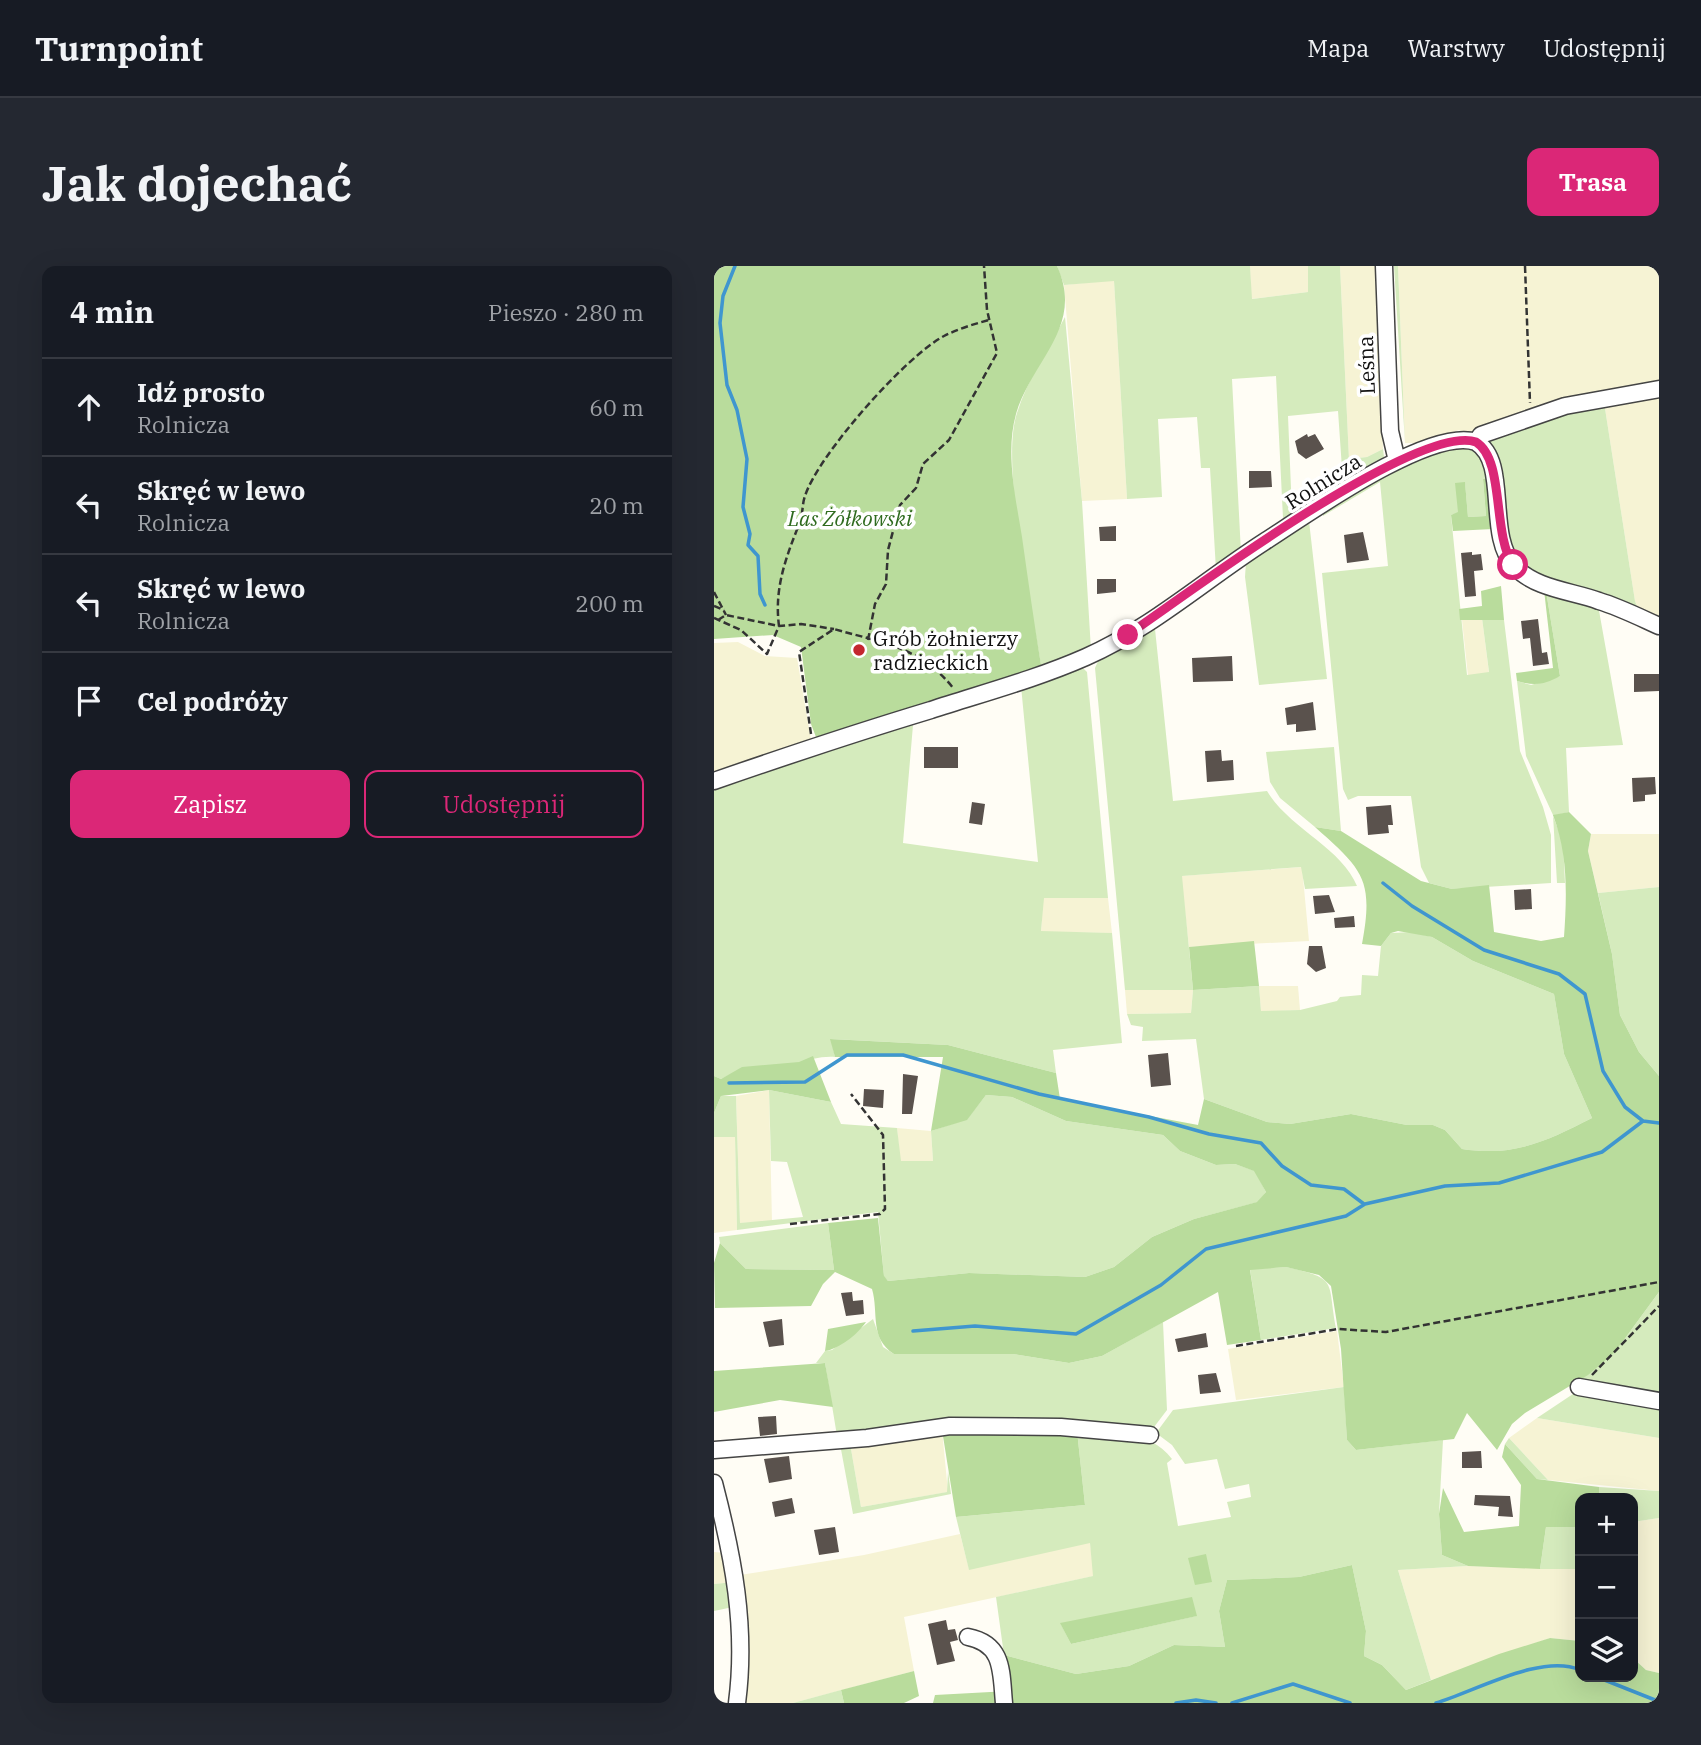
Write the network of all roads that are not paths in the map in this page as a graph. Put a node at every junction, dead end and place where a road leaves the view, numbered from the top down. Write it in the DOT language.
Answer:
graph roads {
  1 [pos="1384,266"];
  2 [pos="1659,389"];
  3 [pos="1476,442"];
  4 [pos="1397,461"];
  5 [pos="1659,626"];
  6 [pos="714,781"];
  7 [pos="1579,1387"];
  8 [pos="1659,1401"];
  9 [pos="1150,1435"];
  10 [pos="714,1450"];
  11 [pos="714,1483"];
  12 [pos="722,1545"];
  13 [pos="968,1637"];
  14 [pos="737,1703"];
  15 [pos="1004,1703"];
  1 -- 4 [label="street, Leśna"];
  2 -- 3 [label="street"];
  3 -- 4 [label="street, Rolnicza"];
  3 -- 5 [label="street"];
  4 -- 6 [label="street, Rolnicza"];
  7 -- 8 [label="street"];
  9 -- 10 [label="street"];
  11 -- 12 [label="street"];
  12 -- 14 [label="street"];
  13 -- 15 [label="street"];
}
